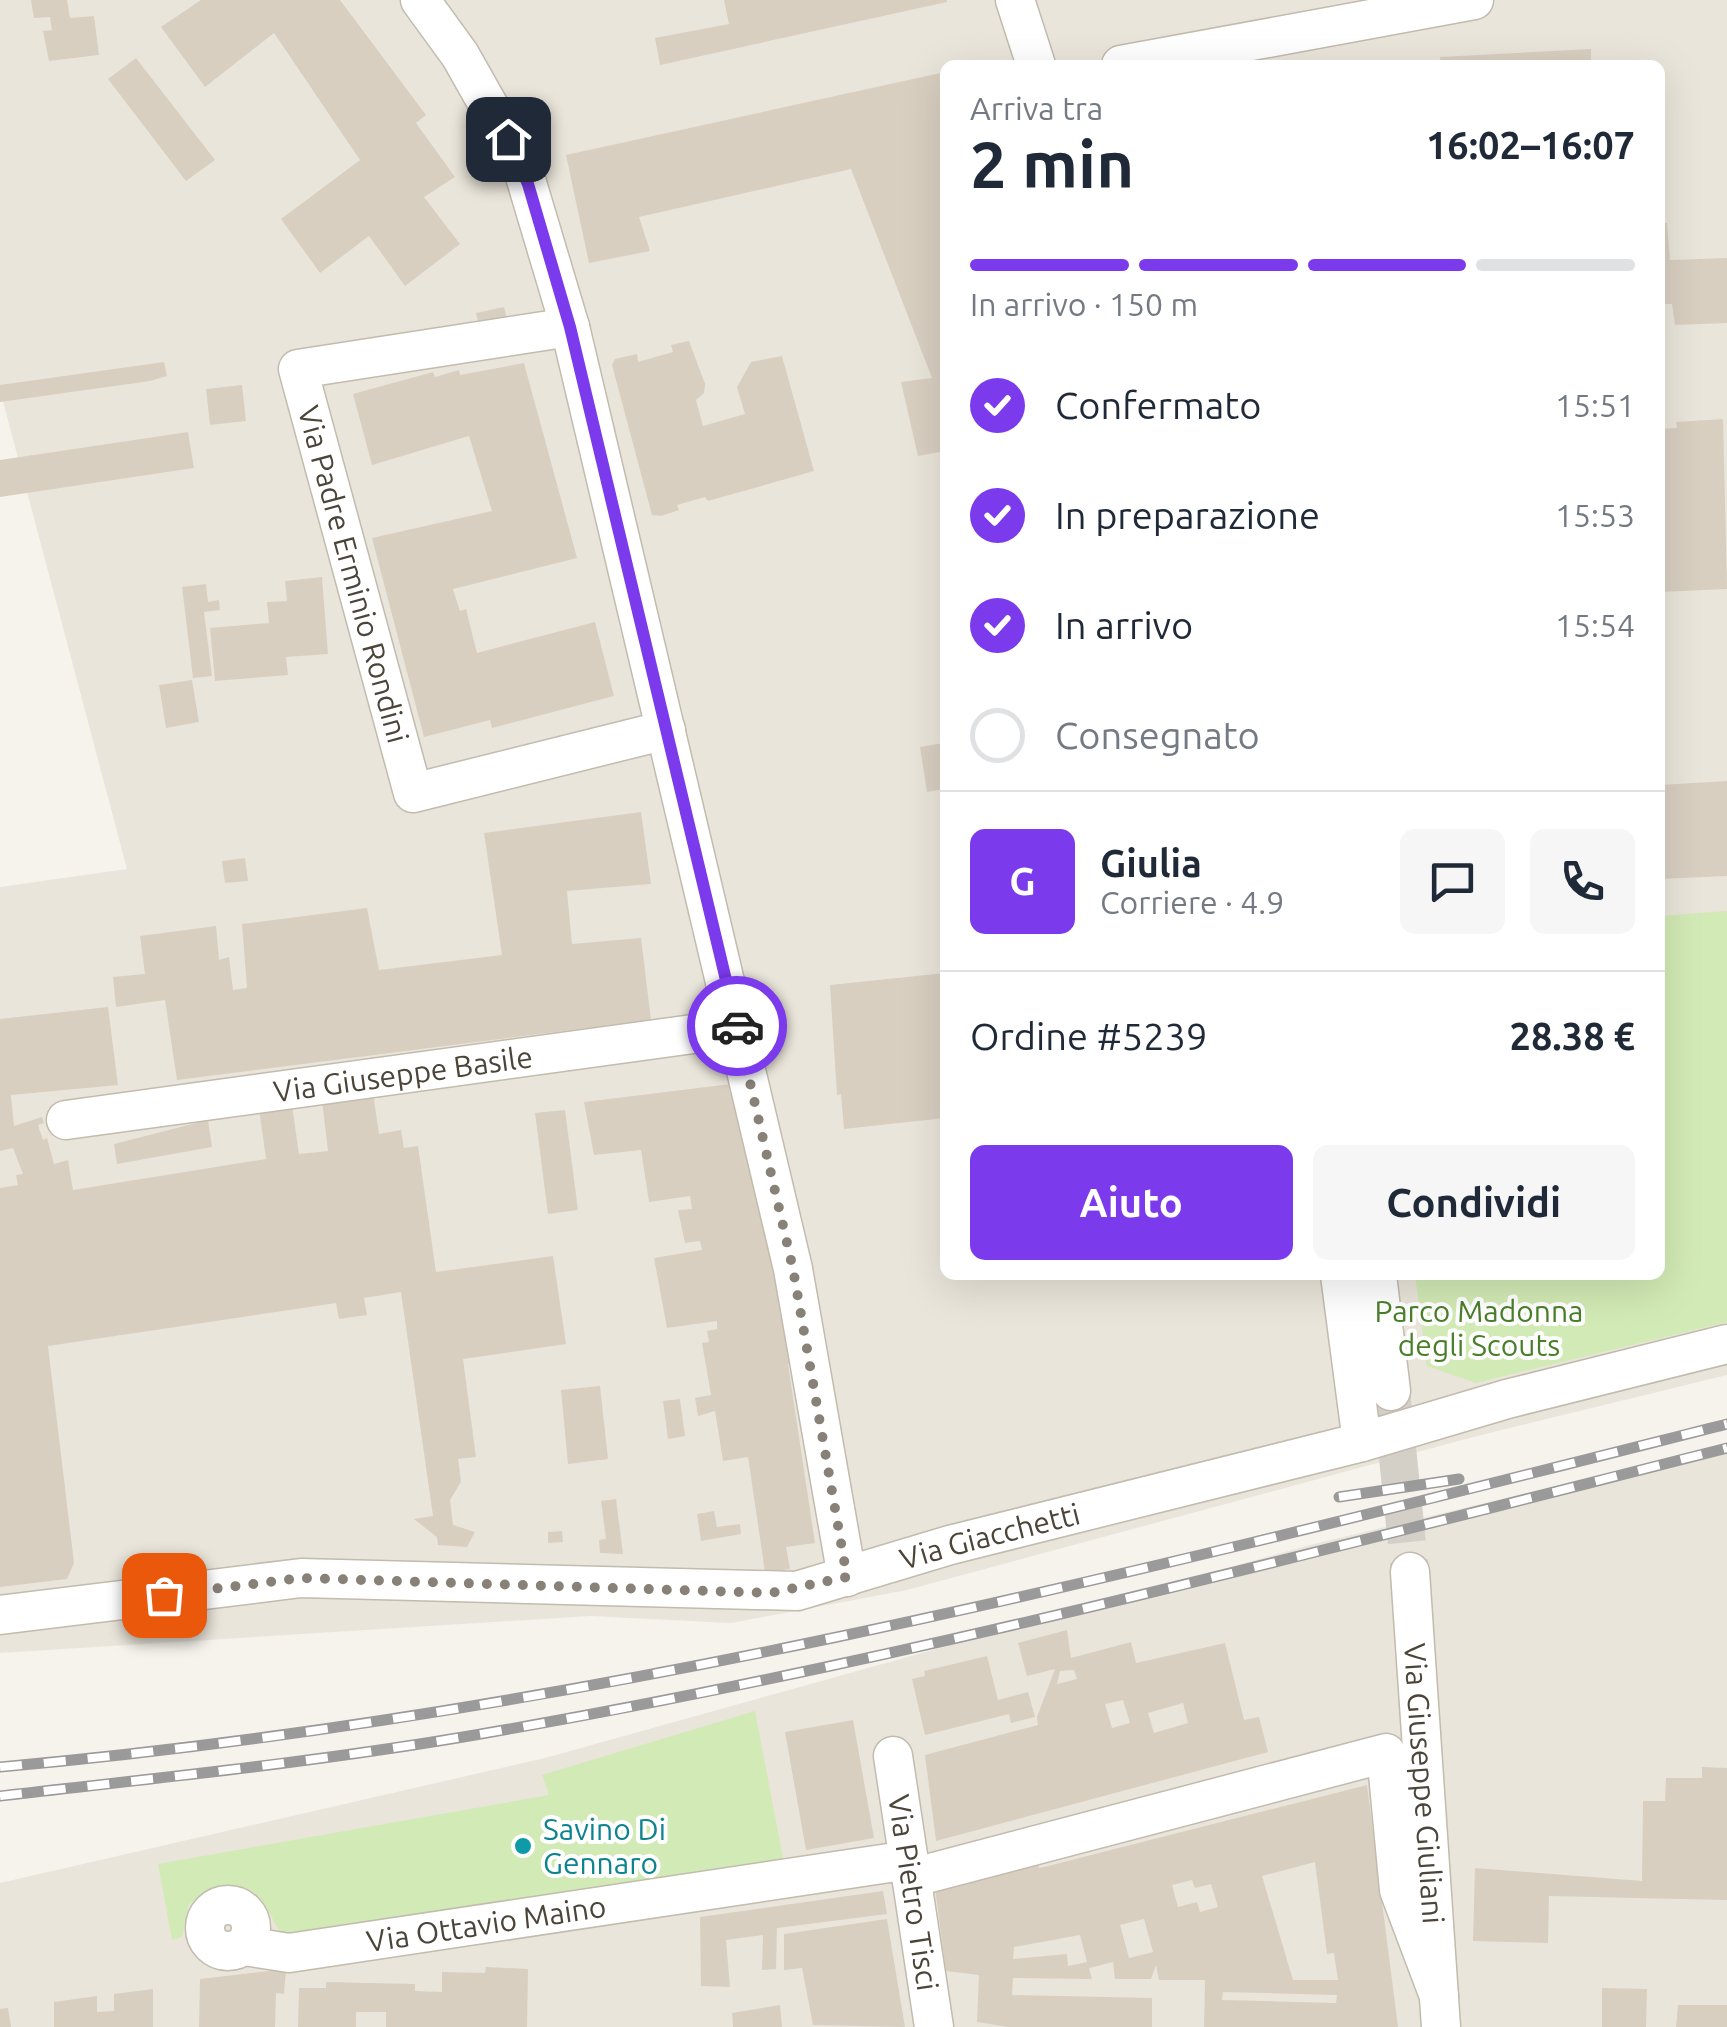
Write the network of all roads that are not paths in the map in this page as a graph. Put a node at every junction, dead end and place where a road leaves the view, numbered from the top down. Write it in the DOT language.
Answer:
graph roads {
  1 [pos="420,0"];
  2 [pos="1015,0"];
  3 [pos="1474,0"];
  4 [pos="1034,60"];
  5 [pos="1148,60"];
  6 [pos="570,327"];
  7 [pos="666,730"];
  8 [pos="737,1028"];
  9 [pos="66,1120"];
  10 [pos="1341,1280"];
  11 [pos="1378,1280"];
  12 [pos="1727,1344"];
  13 [pos="1391,1391"];
  14 [pos="1362,1442"];
  15 [pos="1410,1572"];
  16 [pos="847,1577"];
  17 [pos="0,1615"];
  18 [pos="1386,1753"];
  19 [pos="893,1756"];
  20 [pos="910,1869"];
  21 [pos="244,1946"];
  22 [pos="1440,2011"];
  23 [pos="934,2027"];
  1 -- 6 [label="street"];
  2 -- 4 [label="street"];
  3 -- 5 [label="street"];
  6 -- 7 [label="street"];
  6 -- 7 [label="street, Via Padre Erminio Rondini"];
  7 -- 8 [label="street"];
  8 -- 9 [label="street, Via Giuseppe Basile"];
  8 -- 16 [label="street"];
  10 -- 14 [label="street"];
  11 -- 13 [label="street"];
  12 -- 14 [label="street, Via Giacchetti"];
  14 -- 16 [label="street, Via Giacchetti"];
  15 -- 22 [label="street, Via Giuseppe Giuliani"];
  16 -- 17 [label="street, Via Giacchetti"];
  18 -- 20 [label="street, Via Ottavio Maino"];
  18 -- 22 [label="street, Via Giuseppe Giuliani"];
  19 -- 20 [label="street, Via Pietro Tisci"];
  20 -- 21 [label="street, Via Ottavio Maino"];
  20 -- 23 [label="street, Via Pietro Tisci"];
}
